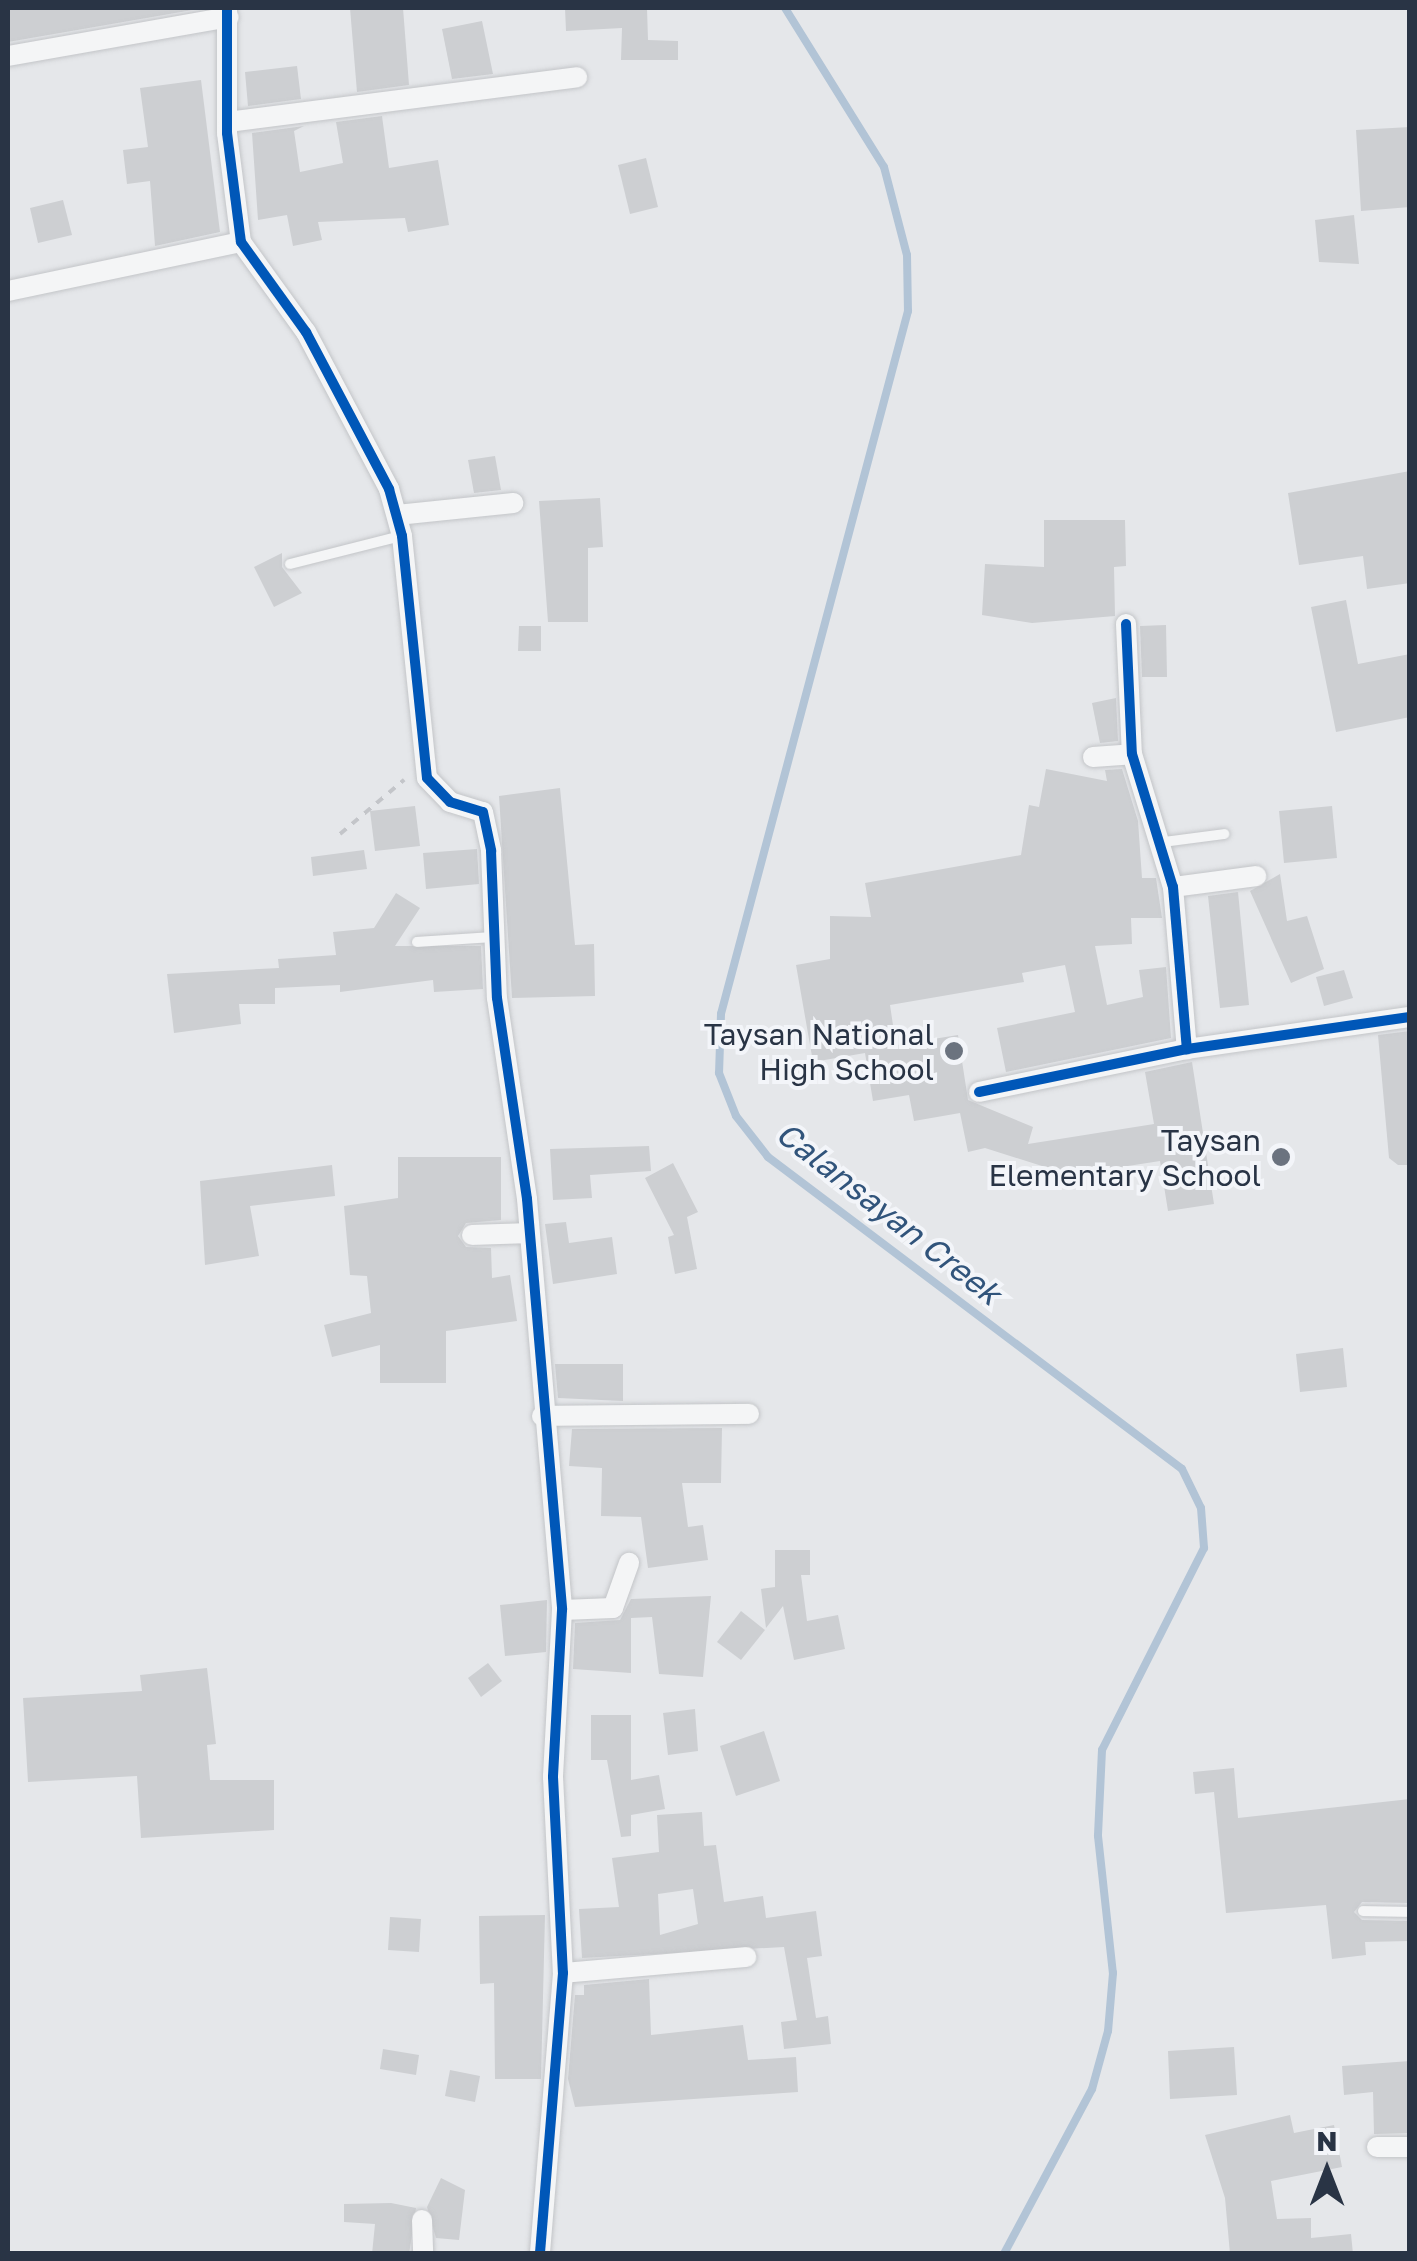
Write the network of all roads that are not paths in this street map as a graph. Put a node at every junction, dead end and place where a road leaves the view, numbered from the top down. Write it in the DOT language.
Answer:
graph roads {
  1 [pos="228,12"];
  2 [pos="8,56"];
  3 [pos="578,77"];
  4 [pos="228,122"];
  5 [pos="241,242"];
  6 [pos="8,291"];
  7 [pos="513,502"];
  8 [pos="399,526"];
  9 [pos="290,564"];
  10 [pos="1126,624"];
  11 [pos="1132,754"];
  12 [pos="1093,757"];
  13 [pos="1224,834"];
  14 [pos="1155,843"];
  15 [pos="1256,876"];
  16 [pos="1173,887"];
  17 [pos="492,937"];
  18 [pos="417,942"];
  19 [pos="1410,1017"];
  20 [pos="1186,1049"];
  21 [pos="979,1092"];
  22 [pos="529,1233"];
  23 [pos="472,1235"];
  24 [pos="749,1414"];
  25 [pos="542,1416"];
  26 [pos="629,1563"];
  27 [pos="562,1610"];
  28 [pos="1363,1912"];
  29 [pos="1410,1912"];
  30 [pos="746,1957"];
  31 [pos="563,1972"];
  32 [pos="1377,2147"];
  33 [pos="1410,2147"];
  34 [pos="422,2220"];
  35 [pos="423,2254"];
  36 [pos="540,2254"];
  1 -- 2 [label="street"];
  1 -- 4 [label="street"];
  3 -- 4 [label="street"];
  4 -- 5 [label="street"];
  5 -- 6 [label="street"];
  5 -- 8 [label="street"];
  7 -- 8 [label="street"];
  8 -- 9 [label="lane"];
  8 -- 17 [label="street"];
  10 -- 11 [label="street"];
  11 -- 12 [label="street"];
  11 -- 14 [label="street"];
  13 -- 14 [label="lane"];
  14 -- 16 [label="street"];
  15 -- 16 [label="street"];
  16 -- 20 [label="street"];
  17 -- 18 [label="lane"];
  17 -- 22 [label="street"];
  19 -- 20 [label="street"];
  20 -- 21 [label="street"];
  22 -- 23 [label="street"];
  22 -- 25 [label="street"];
  24 -- 25 [label="street"];
  25 -- 27 [label="street"];
  26 -- 27 [label="street"];
  27 -- 31 [label="street"];
  28 -- 29 [label="lane"];
  30 -- 31 [label="street"];
  31 -- 36 [label="street"];
  32 -- 33 [label="street"];
  34 -- 35 [label="street"];
}
